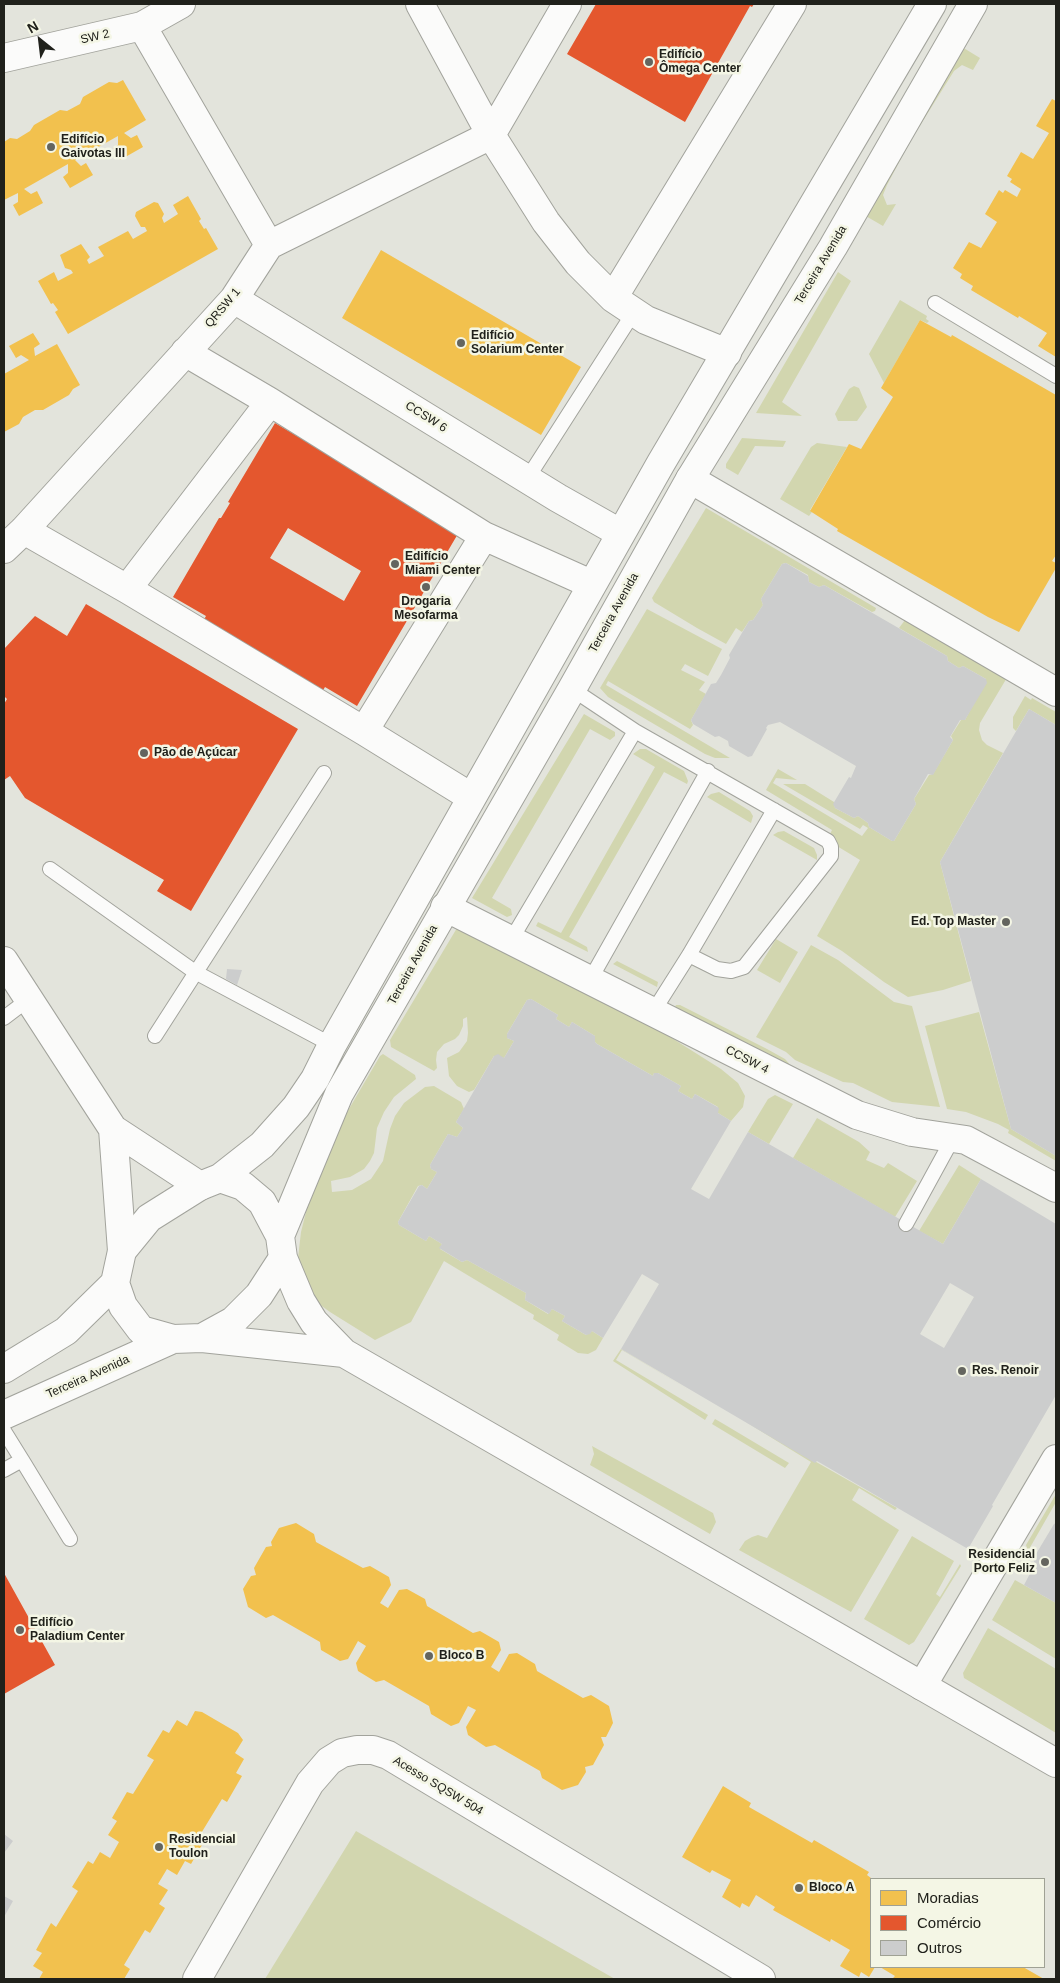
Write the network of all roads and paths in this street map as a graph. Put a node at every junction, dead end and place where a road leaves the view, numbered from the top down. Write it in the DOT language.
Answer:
graph roads {
  1 [pos="181,4"];
  2 [pos="420,4"];
  3 [pos="567,4"];
  4 [pos="792,4"];
  5 [pos="932,4"];
  6 [pos="973,4"];
  7 [pos="142,26"];
  8 [pos="4,58"];
  9 [pos="491,135"];
  10 [pos="269,245"];
  11 [pos="234,299"];
  12 [pos="935,303"];
  13 [pos="623,305"];
  14 [pos="185,352"];
  15 [pos="727,353"];
  16 [pos="1056,376"];
  17 [pos="270,402"];
  18 [pos="527,479"];
  19 [pos="690,479"];
  20 [pos="24,530"];
  21 [pos="620,533"];
  22 [pos="484,536"];
  23 [pos="4,549"];
  24 [pos="591,584"];
  25 [pos="127,589"];
  26 [pos="572,689"];
  27 [pos="1056,692"];
  28 [pos="364,731"];
  29 [pos="635,731"];
  30 [pos="708,771"];
  31 [pos="324,773"];
  32 [pos="470,797"];
  33 [pos="774,810"];
  34 [pos="50,869"];
  35 [pos="445,907"];
  36 [pos="511,940"];
  37 [pos="689,955"];
  38 [pos="4,961"];
  39 [pos="195,972"];
  40 [pos="590,980"];
  41 [pos="28,999"];
  42 [pos="653,1012"];
  43 [pos="4,1018"];
  44 [pos="155,1036"];
  45 [pos="332,1045"];
  46 [pos="113,1129"];
  47 [pos="954,1138"];
  48 [pos="210,1182"];
  49 [pos="1056,1188"];
  50 [pos="906,1224"];
  51 [pos="281,1247"];
  52 [pos="122,1251"];
  53 [pos="114,1282"];
  54 [pos="202,1338"];
  55 [pos="173,1339"];
  56 [pos="344,1353"];
  57 [pos="4,1369"];
  58 [pos="4,1415"];
  59 [pos="4,1431"];
  60 [pos="22,1460"];
  61 [pos="1056,1460"];
  62 [pos="4,1470"];
  63 [pos="70,1539"];
  64 [pos="922,1686"];
  65 [pos="1056,1763"];
  66 [pos="197,1979"];
  67 [pos="761,1979"];
  1 -- 7 [label="street, SW 2"];
  2 -- 9 [label="street"];
  3 -- 9 [label="street"];
  4 -- 13 [label="street"];
  5 -- 15 [label="street"];
  6 -- 19 [label="street, Terceira Avenida"];
  7 -- 8 [label="street, SW 2"];
  7 -- 10 [label="street"];
  9 -- 10 [label="street"];
  9 -- 13 [label="street"];
  10 -- 11 [label="street, QRSW 1"];
  11 -- 14 [label="street, QRSW 1"];
  11 -- 18 [label="street, CCSW 6"];
  12 -- 16 [label="lane"];
  13 -- 15 [label="street"];
  13 -- 18 [label="lane"];
  14 -- 17 [label="street"];
  14 -- 20 [label="street, QRSW 1"];
  15 -- 21 [label="street"];
  17 -- 22 [label="street"];
  17 -- 25 [label="street"];
  18 -- 21 [label="street, CCSW 6"];
  19 -- 26 [label="street, Terceira Avenida"];
  19 -- 27 [label="street"];
  20 -- 23 [label="street, QRSW 1"];
  20 -- 25 [label="street"];
  21 -- 24 [label="street"];
  22 -- 24 [label="street"];
  22 -- 28 [label="street"];
  24 -- 32 [label="street"];
  25 -- 28 [label="street"];
  26 -- 29 [label="lane"];
  26 -- 35 [label="street, Terceira Avenida"];
  28 -- 32 [label="street"];
  29 -- 30 [label="lane"];
  29 -- 36 [label="lane"];
  30 -- 33 [label="lane"];
  30 -- 40 [label="lane"];
  31 -- 39 [label="lane"];
  32 -- 45 [label="street"];
  33 -- 37 [label="lane"];
  33 -- 37 [label="lane"];
  34 -- 39 [label="lane"];
  35 -- 36 [label="street, CCSW 4"];
  35 -- 51 [label="street, Terceira Avenida"];
  36 -- 40 [label="street, CCSW 4"];
  37 -- 42 [label="lane"];
  38 -- 41 [label="street"];
  39 -- 44 [label="lane"];
  39 -- 45 [label="lane"];
  40 -- 42 [label="street, CCSW 4"];
  41 -- 43 [label="lane"];
  41 -- 46 [label="street"];
  42 -- 47 [label="street, CCSW 4"];
  45 -- 48 [label="street"];
  46 -- 48 [label="street"];
  46 -- 52 [label="street"];
  47 -- 49 [label="street, CCSW 4"];
  47 -- 50 [label="lane"];
  48 -- 51 [label="street"];
  48 -- 52 [label="street"];
  51 -- 54 [label="street"];
  51 -- 56 [label="street"];
  52 -- 53 [label="street"];
  53 -- 55 [label="street"];
  53 -- 57 [label="street"];
  54 -- 55 [label="street"];
  54 -- 56 [label="street"];
  55 -- 58 [label="street, Terceira Avenida"];
  56 -- 64 [label="street"];
  59 -- 60 [label="lane"];
  60 -- 62 [label="lane"];
  60 -- 63 [label="lane"];
  61 -- 64 [label="street"];
  64 -- 65 [label="street"];
  66 -- 67 [label="street, Acesso SQSW 504"];
}
